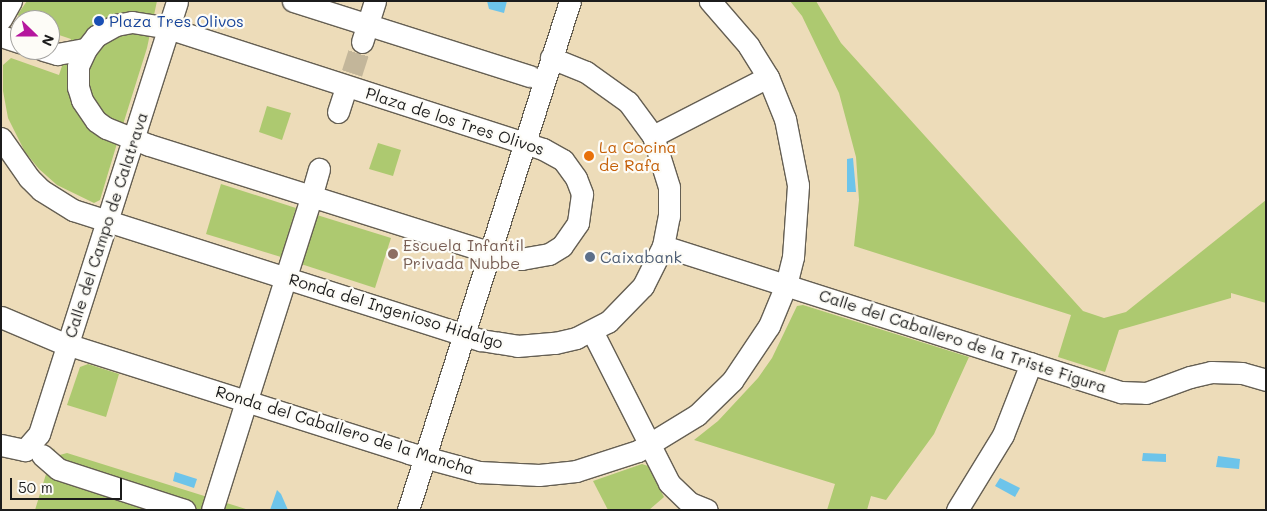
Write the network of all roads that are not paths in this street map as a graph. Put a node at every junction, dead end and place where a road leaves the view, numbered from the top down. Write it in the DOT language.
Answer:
graph roads {
  1 [pos="11,1"];
  2 [pos="176,1"];
  3 [pos="293,1"];
  4 [pos="375,1"];
  5 [pos="570,1"];
  6 [pos="710,1"];
  7 [pos="1,19"];
  8 [pos="168,28"];
  9 [pos="365,34"];
  10 [pos="86,49"];
  11 [pos="60,51"];
  12 [pos="551,58"];
  13 [pos="59,60"];
  14 [pos="77,76"];
  15 [pos="530,76"];
  16 [pos="768,77"];
  17 [pos="348,81"];
  18 [pos="338,112"];
  19 [pos="653,136"];
  20 [pos="1,138"];
  21 [pos="133,139"];
  22 [pos="525,142"];
  23 [pos="319,169"];
  24 [pos="107,222"];
  25 [pos="663,246"];
  26 [pos="490,252"];
  27 [pos="786,285"];
  28 [pos="1,317"];
  29 [pos="592,331"];
  30 [pos="464,335"];
  31 [pos="68,344"];
  32 [pos="1031,363"];
  33 [pos="1266,380"];
  34 [pos="1,444"];
  35 [pos="650,446"];
  36 [pos="36,451"];
  37 [pos="425,458"];
  38 [pos="184,510"];
  39 [pos="212,510"];
  40 [pos="408,510"];
  41 [pos="707,510"];
  42 [pos="957,510"];
  1 -- 7 [label="street"];
  2 -- 8 [label="street, Calle del Campo de Calatrava"];
  3 -- 9 [label="street"];
  4 -- 9 [label="street"];
  5 -- 12 [label="street"];
  6 -- 16 [label="street, Ronda del Caballero de la Mancha"];
  8 -- 10 [label="street, Plaza de los Tres Olivos"];
  8 -- 21 [label="street, Calle del Campo de Calatrava"];
  8 -- 22 [label="street, Plaza de los Tres Olivos"];
  9 -- 15 [label="street"];
  10 -- 11 [label="street"];
  10 -- 14 [label="street, Plaza de los Tres Olivos"];
  12 -- 19 [label="street, Ronda del Ingenioso Hidalgo"];
  12 -- 22 [label="street"];
  13 -- 14 [label="street"];
  14 -- 21 [label="street, Plaza de los Tres Olivos"];
  16 -- 19 [label="street"];
  16 -- 27 [label="street, Ronda del Caballero de la Mancha"];
  17 -- 18 [label="street"];
  19 -- 25 [label="street, Ronda del Ingenioso Hidalgo"];
  20 -- 24 [label="street, Ronda del Ingenioso Hidalgo"];
  21 -- 24 [label="street, Calle del Campo de Calatrava"];
  21 -- 26 [label="street, Plaza de los Tres Olivos"];
  22 -- 26 [label="street"];
  22 -- 26 [label="street, Plaza de los Tres Olivos"];
  23 -- 39 [label="street"];
  24 -- 30 [label="street, Ronda del Ingenioso Hidalgo"];
  24 -- 31 [label="street, Calle del Campo de Calatrava"];
  25 -- 27 [label="street, Calle del Caballero de la Triste Figura"];
  25 -- 29 [label="street, Ronda del Ingenioso Hidalgo"];
  26 -- 30 [label="street"];
  27 -- 32 [label="street, Calle del Caballero de la Triste Figura"];
  27 -- 35 [label="street, Ronda del Caballero de la Mancha"];
  28 -- 31 [label="street, Ronda del Caballero de la Mancha"];
  29 -- 30 [label="street, Ronda del Ingenioso Hidalgo"];
  29 -- 35 [label="street"];
  30 -- 37 [label="street"];
  31 -- 36 [label="street, Calle del Campo de Calatrava"];
  31 -- 37 [label="street, Ronda del Caballero de la Mancha"];
  32 -- 33 [label="street, Calle del Caballero de la Triste Figura"];
  32 -- 42 [label="street"];
  34 -- 36 [label="street"];
  35 -- 37 [label="street, Ronda del Caballero de la Mancha"];
  35 -- 41 [label="street"];
  36 -- 38 [label="street"];
  37 -- 40 [label="street"];
}
